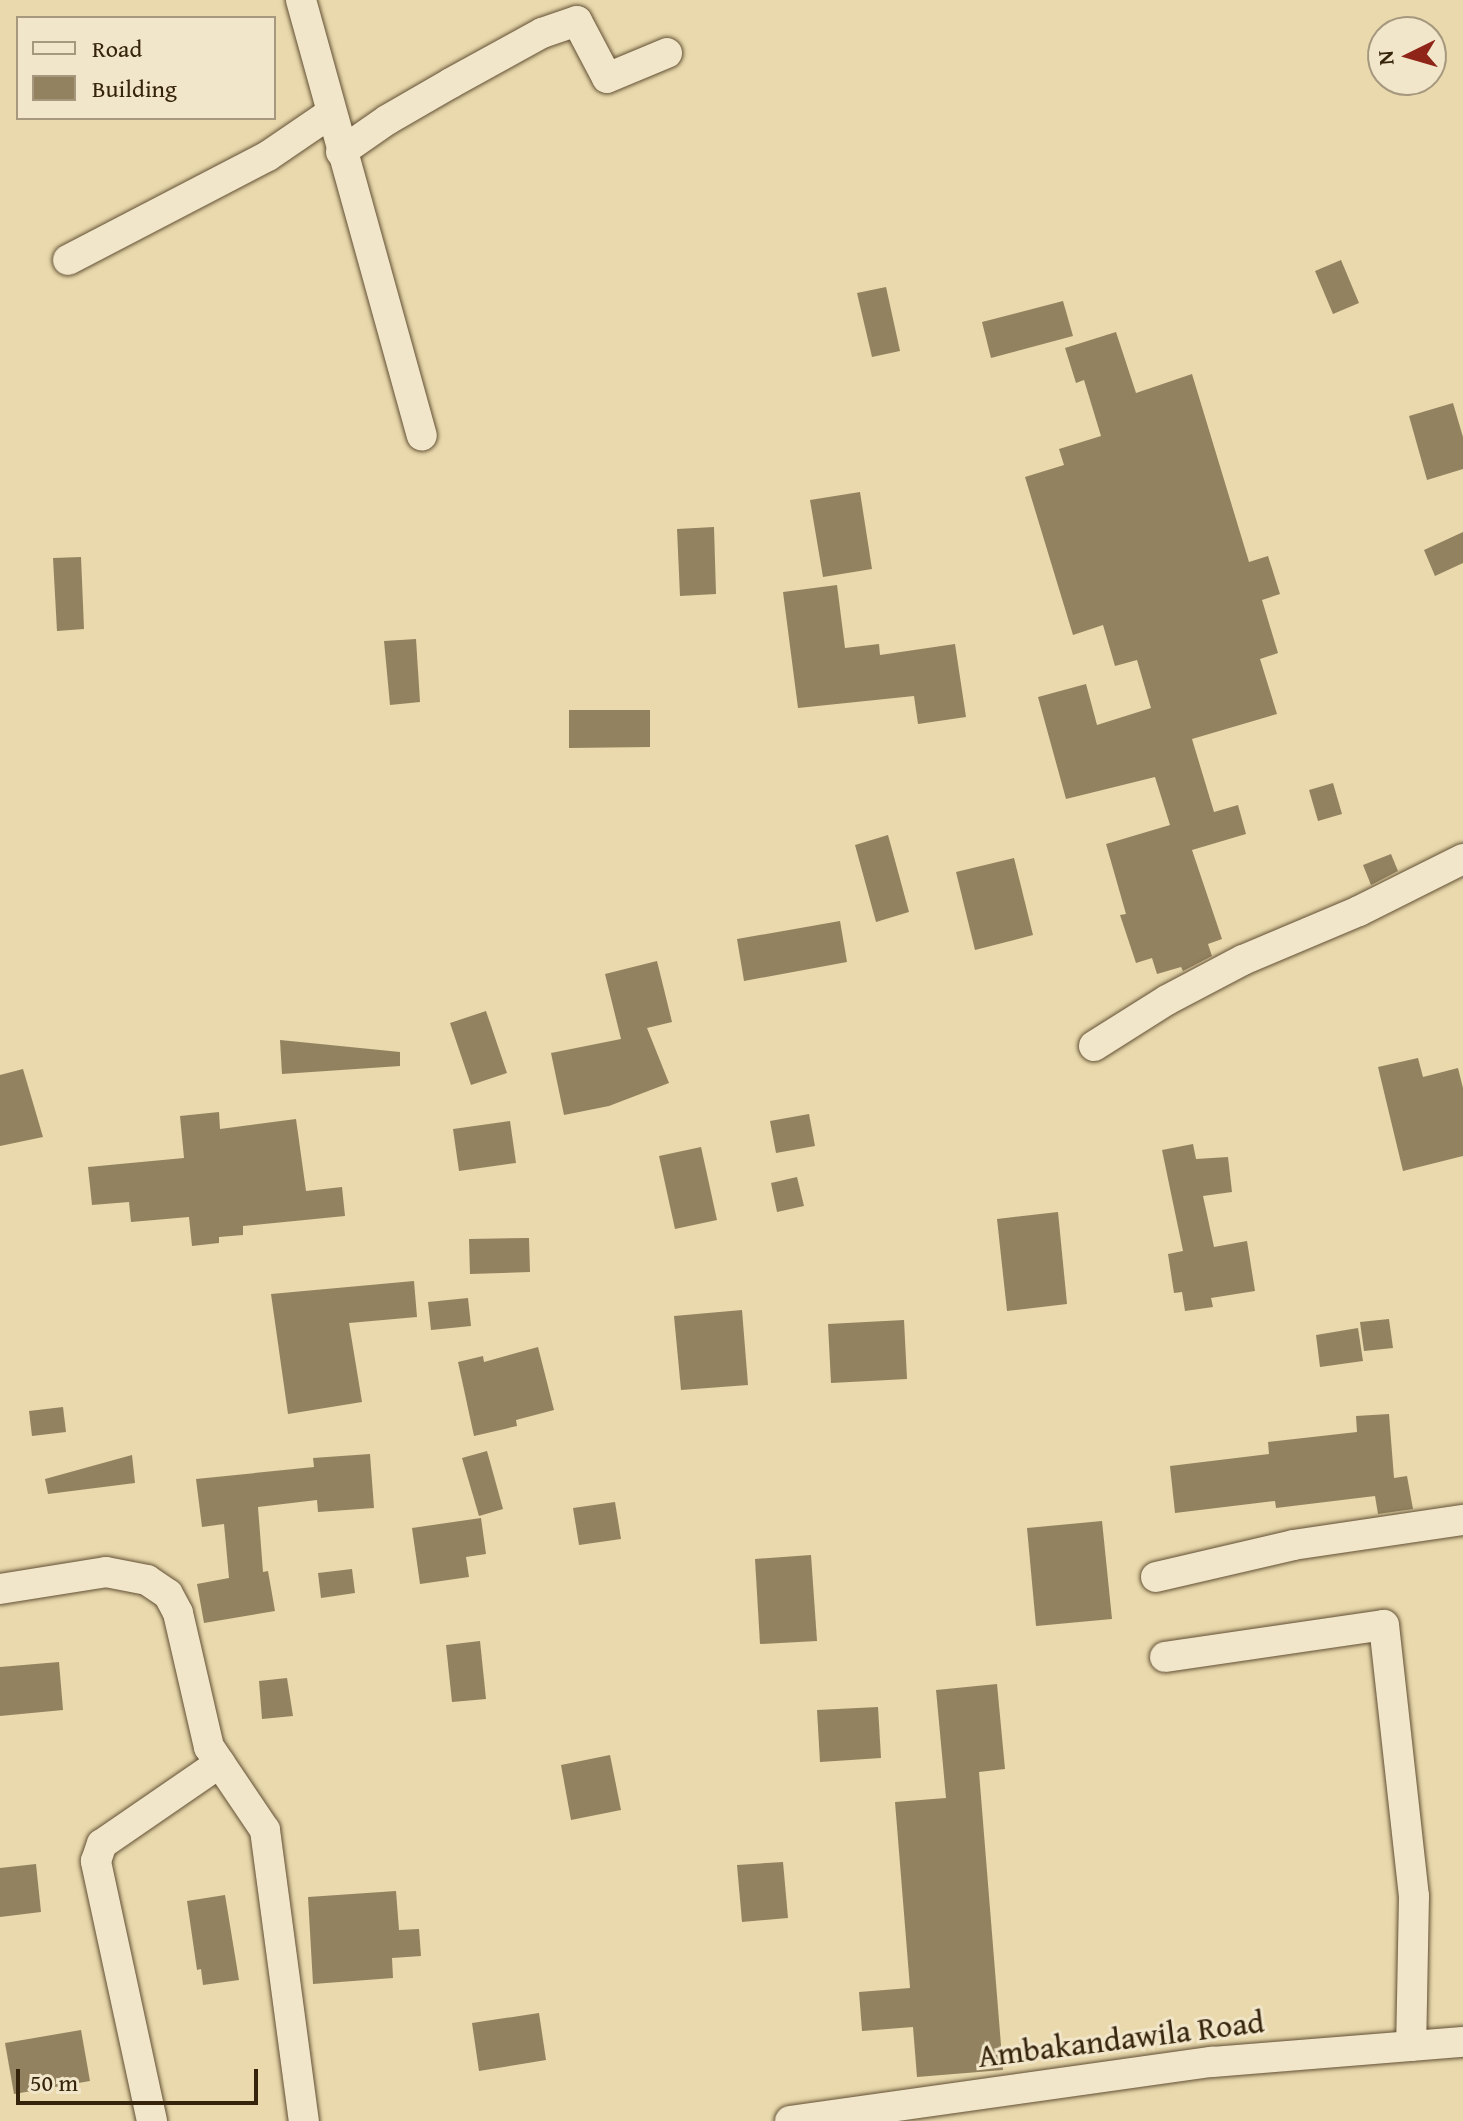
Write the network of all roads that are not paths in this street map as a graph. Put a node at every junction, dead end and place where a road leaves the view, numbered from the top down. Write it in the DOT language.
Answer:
graph roads {
  1 [pos="301,0"];
  2 [pos="667,53"];
  3 [pos="331,113"];
  4 [pos="341,152"];
  5 [pos="68,260"];
  6 [pos="422,436"];
  7 [pos="1463,859"];
  8 [pos="1094,1046"];
  9 [pos="1463,1520"];
  10 [pos="1156,1577"];
  11 [pos="0,1589"];
  12 [pos="1165,1657"];
  13 [pos="220,1763"];
  14 [pos="1463,2042"];
  15 [pos="1411,2046"];
  16 [pos="152,2121"];
  17 [pos="304,2121"];
  18 [pos="790,2121"];
  1 -- 3 [label="street"];
  2 -- 4 [label="street"];
  3 -- 4 [label="street"];
  3 -- 5 [label="street"];
  4 -- 6 [label="street"];
  7 -- 8 [label="street"];
  9 -- 10 [label="street"];
  11 -- 13 [label="street"];
  12 -- 15 [label="street"];
  13 -- 16 [label="street"];
  13 -- 17 [label="street"];
  14 -- 15 [label="street, Ambakandawila Road"];
  15 -- 18 [label="street, Ambakandawila Road"];
}
